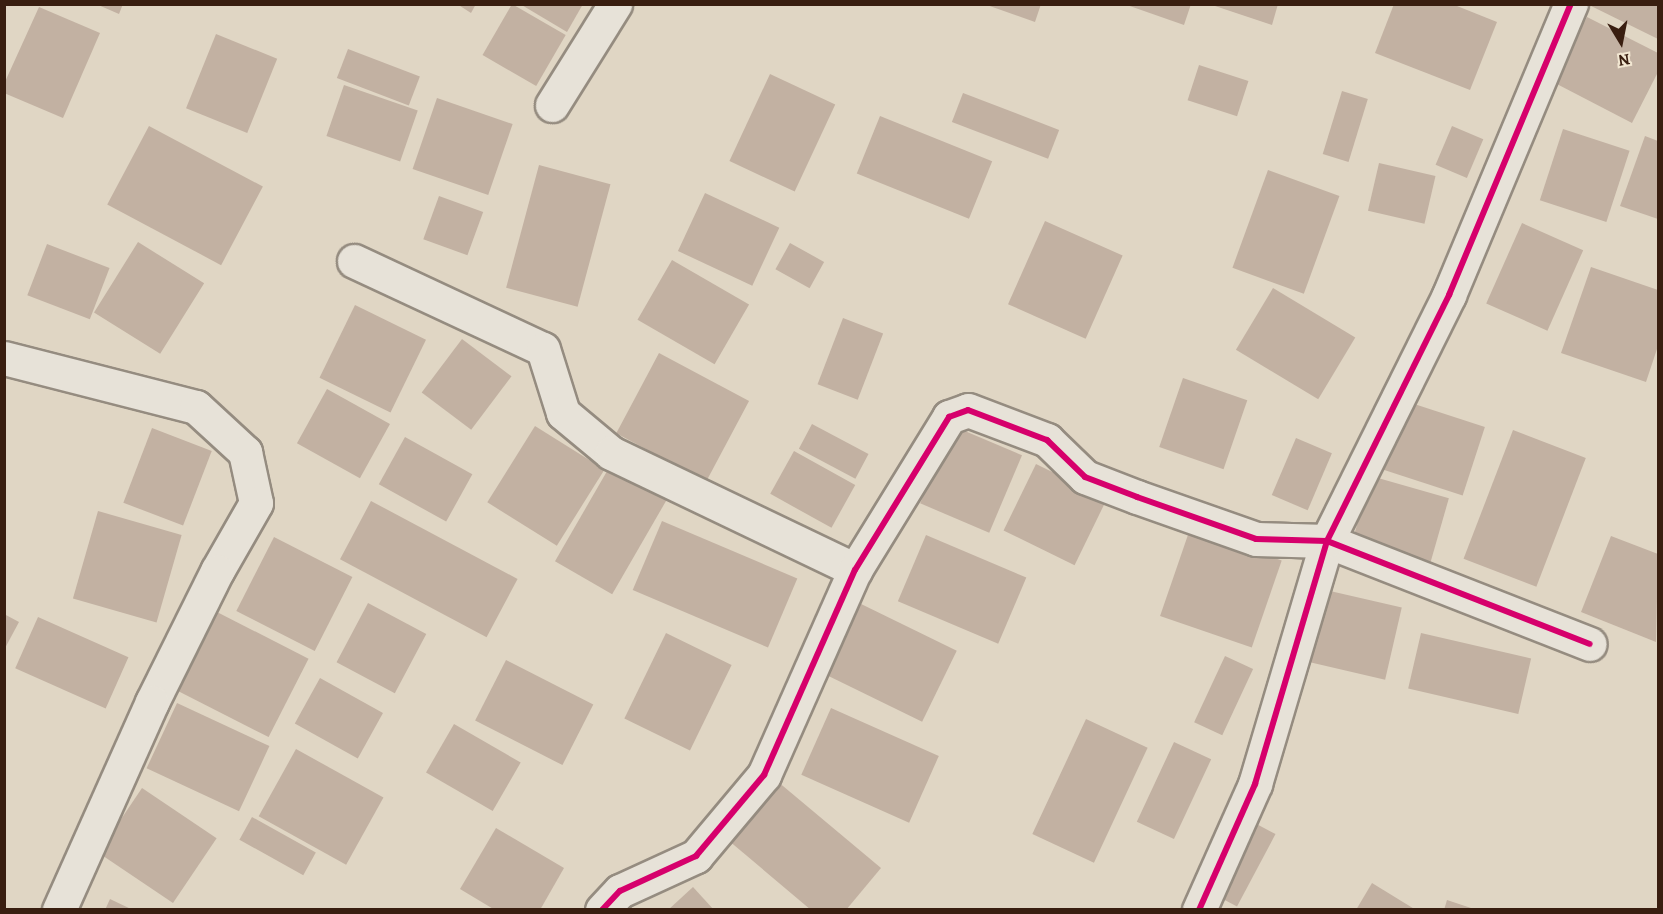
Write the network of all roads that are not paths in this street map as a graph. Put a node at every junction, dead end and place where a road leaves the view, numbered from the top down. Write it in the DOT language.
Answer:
graph roads {
  1 [pos="615,4"];
  2 [pos="1571,4"];
  3 [pos="552,105"];
  4 [pos="354,261"];
  5 [pos="4,358"];
  6 [pos="1328,541"];
  7 [pos="855,570"];
  8 [pos="1590,644"];
  9 [pos="59,909"];
  10 [pos="602,909"];
  11 [pos="1199,909"];
  1 -- 3 [label="street"];
  2 -- 6 [label="street"];
  4 -- 7 [label="street"];
  5 -- 9 [label="street"];
  6 -- 7 [label="street"];
  6 -- 8 [label="street"];
  6 -- 11 [label="street"];
  7 -- 10 [label="street"];
}
